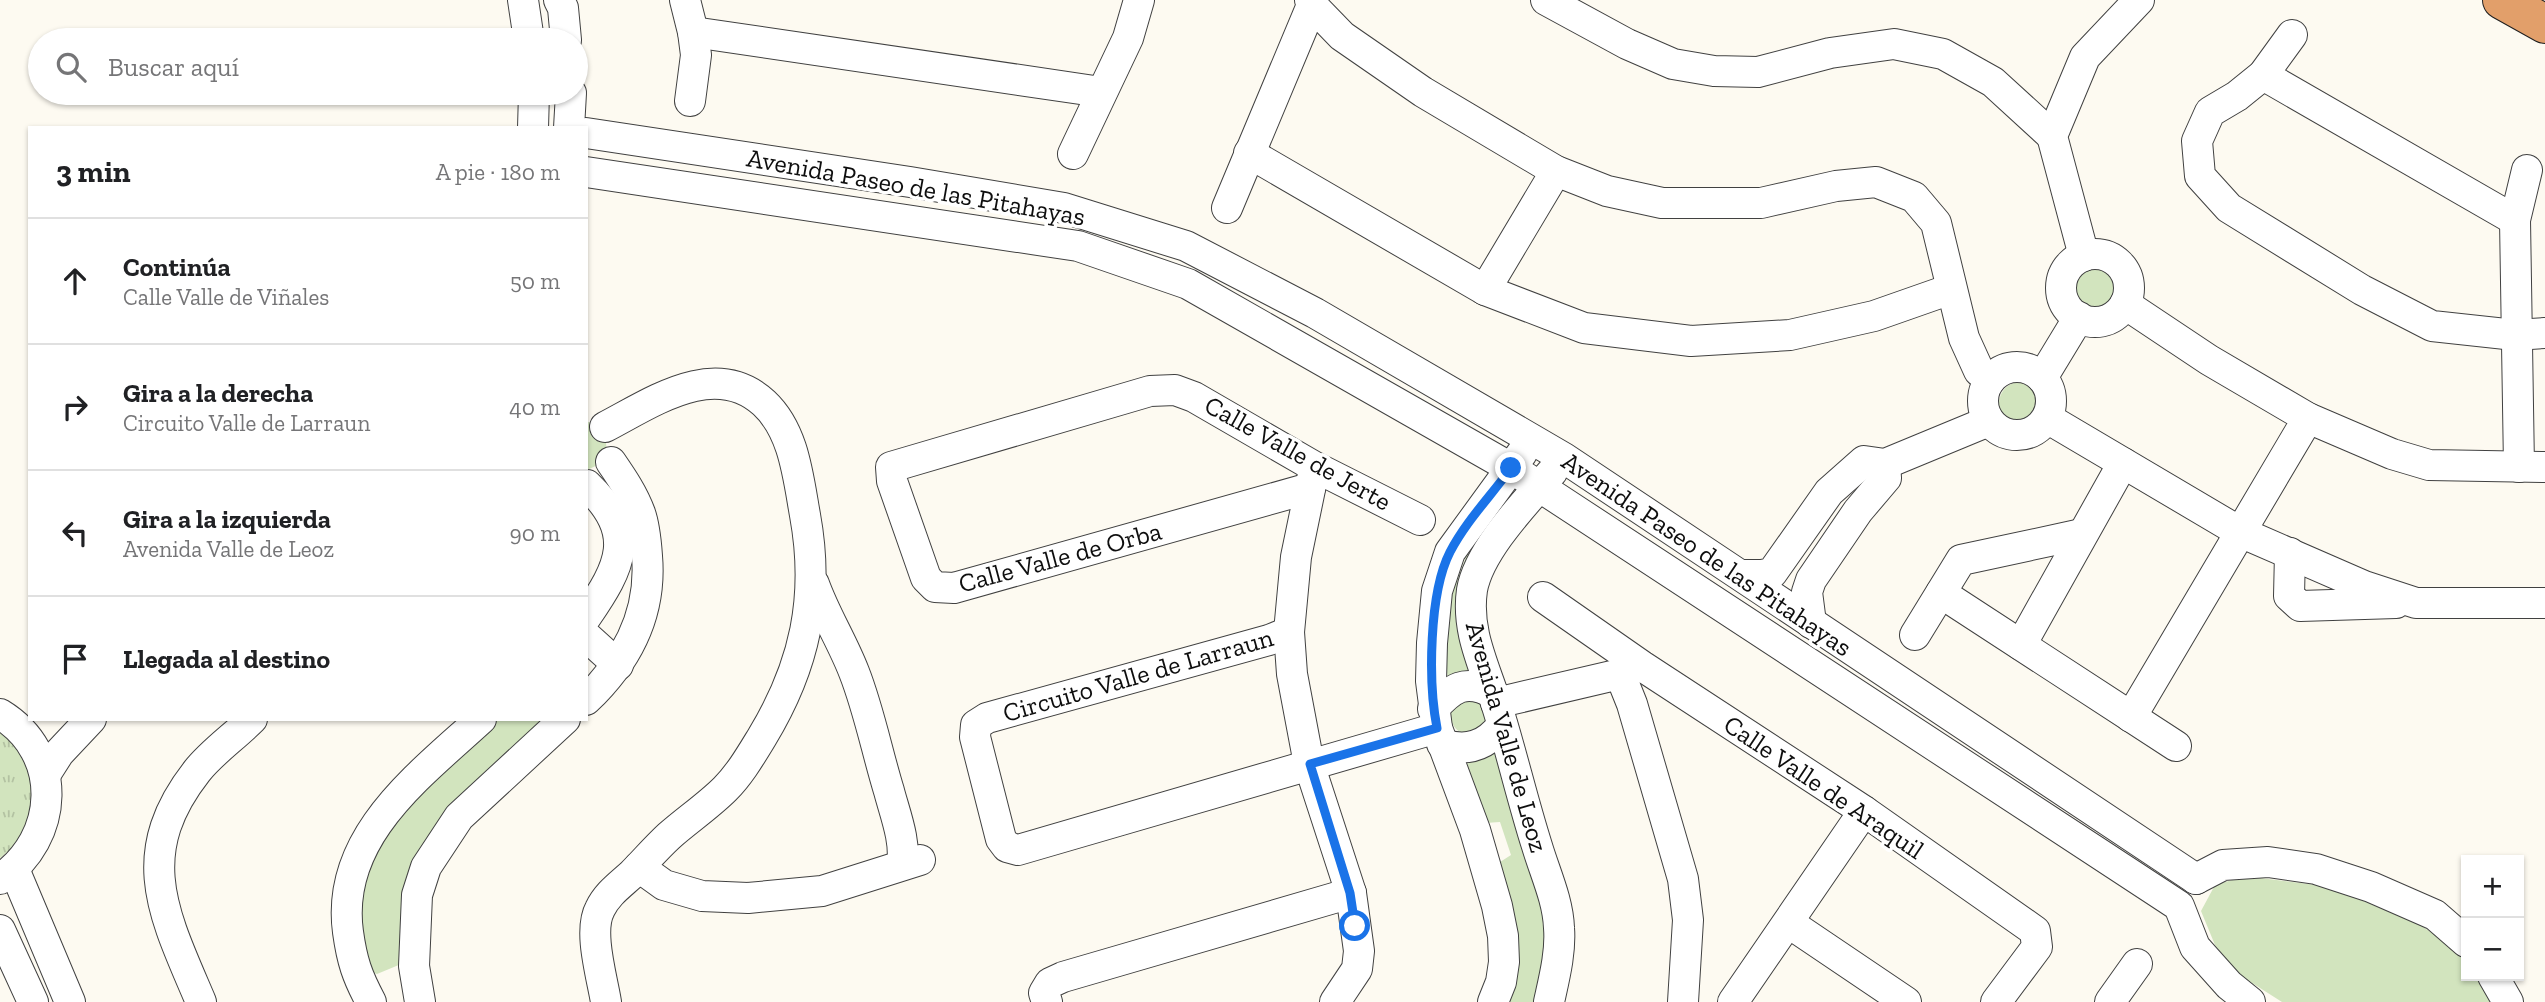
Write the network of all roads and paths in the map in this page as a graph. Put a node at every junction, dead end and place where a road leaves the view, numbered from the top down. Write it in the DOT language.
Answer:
graph roads {
  1 [pos="523,0"];
  2 [pos="559,0"];
  3 [pos="685,0"];
  4 [pos="1139,0"];
  5 [pos="1546,0"];
  6 [pos="2502,0"];
  7 [pos="1311,2"];
  8 [pos="2131,2"];
  9 [pos="2545,24"];
  10 [pos="527,28"];
  11 [pos="565,28"];
  12 [pos="693,32"];
  13 [pos="2292,35"];
  14 [pos="2263,75"];
  15 [pos="1101,92"];
  16 [pos="690,101"];
  17 [pos="535,105"];
  18 [pos="570,105"];
  19 [pos="538,126"];
  20 [pos="569,126"];
  21 [pos="588,133"];
  22 [pos="2052,136"];
  23 [pos="1248,153"];
  24 [pos="1073,155"];
  25 [pos="2527,170"];
  26 [pos="1556,171"];
  27 [pos="588,172"];
  28 [pos="909,182"];
  29 [pos="1227,208"];
  30 [pos="906,219"];
  31 [pos="2515,220"];
  32 [pos="2084,256"];
  33 [pos="1951,289"];
  34 [pos="1485,290"];
  35 [pos="2125,304"];
  36 [pos="2079,317"];
  37 [pos="2545,333"];
  38 [pos="2515,335"];
  39 [pos="2042,377"];
  40 [pos="1990,380"];
  41 [pos="1175,390"];
  42 [pos="2047,418"];
  43 [pos="2308,418"];
  44 [pos="596,420"];
  45 [pos="1989,421"];
  46 [pos="1532,439"];
  47 [pos="1564,458"];
  48 [pos="611,462"];
  49 [pos="2123,463"];
  50 [pos="1885,464"];
  51 [pos="2532,467"];
  52 [pos="1511,468"];
  53 [pos="1312,477"];
  54 [pos="588,484"];
  55 [pos="588,486"];
  56 [pos="1540,486"];
  57 [pos="1829,492"];
  58 [pos="1858,511"];
  59 [pos="1420,520"];
  60 [pos="2240,532"];
  61 [pos="2082,534"];
  62 [pos="1458,539"];
  63 [pos="2290,554"];
  64 [pos="1483,558"];
  65 [pos="1742,575"];
  66 [pos="811,576"];
  67 [pos="1941,593"];
  68 [pos="1543,597"];
  69 [pos="2416,603"];
  70 [pos="2545,603"];
  71 [pos="588,614"];
  72 [pos="1811,624"];
  73 [pos="1289,632"];
  74 [pos="1915,635"];
  75 [pos="588,638"];
  76 [pos="2021,645"];
  77 [pos="618,665"];
  78 [pos="1631,670"];
  79 [pos="588,698"];
  80 [pos="1497,707"];
  81 [pos="2131,717"];
  82 [pos="15,718"];
  83 [pos="90,721"];
  84 [pos="250,721"];
  85 [pos="479,721"];
  86 [pos="563,721"];
  87 [pos="1437,727"];
  88 [pos="2176,746"];
  89 [pos="1310,764"];
  90 [pos="45,775"];
  91 [pos="1864,811"];
  92 [pos="639,867"];
  93 [pos="7,874"];
  94 [pos="2196,879"];
  95 [pos="1350,893"];
  96 [pos="2179,906"];
  97 [pos="1789,923"];
  98 [pos="0,930"];
  99 [pos="2461,938"];
  100 [pos="2137,964"];
  101 [pos="2496,981"];
  102 [pos="417,990"];
  103 [pos="368,996"];
  104 [pos="33,1002"];
  105 [pos="70,1002"];
  106 [pos="201,1002"];
  107 [pos="606,1002"];
  108 [pos="1047,1002"];
  109 [pos="1335,1002"];
  110 [pos="1493,1002"];
  111 [pos="1549,1002"];
  112 [pos="1683,1002"];
  113 [pos="1733,1002"];
  114 [pos="1906,1002"];
  115 [pos="1996,1002"];
  116 [pos="2110,1002"];
  117 [pos="2250,1002"];
  118 [pos="2508,1002"];
  1 -- 10 [label="street"];
  2 -- 11 [label="street"];
  3 -- 12 [label="street"];
  4 -- 15 [label="street"];
  5 -- 22 [label="street"];
  6 -- 9 [label="highway"];
  7 -- 23 [label="street"];
  7 -- 26 [label="street"];
  8 -- 22 [label="street"];
  12 -- 15 [label="street"];
  12 -- 16 [label="street"];
  13 -- 14 [label="street"];
  14 -- 31 [label="street"];
  14 -- 38 [label="street"];
  15 -- 24 [label="street"];
  17 -- 19 [label="street"];
  18 -- 20 [label="street"];
  21 -- 28 [label="street, Avenida Paseo de las Pitahayas"];
  22 -- 32 [label="street"];
  23 -- 29 [label="street"];
  23 -- 34 [label="street"];
  25 -- 31 [label="street"];
  26 -- 33 [label="street"];
  26 -- 34 [label="street"];
  27 -- 30 [label="street, Avenida Paseo de las Pitahayas"];
  28 -- 30 [label="street"];
  28 -- 46 [label="street, Avenida Paseo de las Pitahayas"];
  30 -- 52 [label="street, Avenida Paseo de las Pitahayas"];
  31 -- 38 [label="street"];
  32 -- 35 [label="street"];
  32 -- 36 [label="street"];
  33 -- 34 [label="street"];
  33 -- 40 [label="street"];
  35 -- 36 [label="street"];
  35 -- 43 [label="street"];
  36 -- 39 [label="street"];
  37 -- 38 [label="street"];
  38 -- 51 [label="street"];
  39 -- 40 [label="street"];
  39 -- 42 [label="street"];
  40 -- 45 [label="street"];
  41 -- 53 [label="street, Calle Valle de Jerte"];
  41 -- 53 [label="street, Calle Valle de Orba"];
  42 -- 45 [label="street"];
  42 -- 49 [label="street"];
  43 -- 51 [label="street"];
  43 -- 60 [label="street"];
  44 -- 48 [label="street"];
  44 -- 66 [label="street"];
  45 -- 50 [label="street"];
  46 -- 47 [label="street, Avenida Paseo de las Pitahayas"];
  46 -- 52 [label="street, Avenida Valle de Leoz"];
  47 -- 56 [label="street, Avenida Valle de Leoz"];
  47 -- 65 [label="street, Avenida Paseo de las Pitahayas"];
  48 -- 54 [label="street"];
  48 -- 77 [label="street"];
  49 -- 60 [label="street"];
  49 -- 61 [label="street"];
  50 -- 57 [label="street"];
  50 -- 58 [label="street"];
  52 -- 56 [label="street, Avenida Paseo de las Pitahayas"];
  52 -- 62 [label="street, Avenida Valle de Leoz"];
  53 -- 59 [label="street, Calle Valle de Jerte"];
  53 -- 73 [label="street"];
  55 -- 71 [label="street"];
  56 -- 64 [label="street, Avenida Valle de Leoz"];
  56 -- 96 [label="street, Avenida Paseo de las Pitahayas"];
  57 -- 58 [label="street"];
  57 -- 65 [label="street"];
  58 -- 72 [label="street"];
  60 -- 63 [label="street"];
  60 -- 81 [label="street"];
  61 -- 67 [label="street"];
  61 -- 76 [label="street"];
  62 -- 64 [label="street"];
  62 -- 87 [label="street, Avenida Valle de Leoz"];
  63 -- 69 [label="street"];
  63 -- 69 [label="street"];
  64 -- 80 [label="street, Avenida Valle de Leoz"];
  65 -- 72 [label="street, Avenida Paseo de las Pitahayas"];
  66 -- 92 [label="street"];
  66 -- 92 [label="street"];
  67 -- 74 [label="street"];
  67 -- 76 [label="street"];
  68 -- 78 [label="street, Calle Valle de Araquil"];
  69 -- 70 [label="street"];
  72 -- 94 [label="street, Avenida Paseo de las Pitahayas"];
  73 -- 89 [label="street"];
  73 -- 89 [label="street, Circuito Valle de Larraun"];
  75 -- 77 [label="street"];
  76 -- 81 [label="street"];
  77 -- 79 [label="street"];
  78 -- 80 [label="street, Circuito Valle de Larraun"];
  78 -- 91 [label="street, Calle Valle de Araquil"];
  78 -- 112 [label="street"];
  80 -- 87 [label="street, Circuito Valle de Larraun"];
  80 -- 87 [label="street, Circuito Valle de Larraun"];
  80 -- 111 [label="street, Avenida Valle de Leoz"];
  81 -- 88 [label="street"];
  82 -- 90 [label="street"];
  83 -- 90 [label="street"];
  84 -- 106 [label="street"];
  85 -- 103 [label="street"];
  86 -- 102 [label="street"];
  87 -- 89 [label="street, Circuito Valle de Larraun"];
  87 -- 110 [label="street, Avenida Valle de Leoz"];
  89 -- 95 [label="street"];
  90 -- 93 [label="street"];
  91 -- 97 [label="street"];
  91 -- 115 [label="street, Calle Valle de Araquil"];
  92 -- 107 [label="street"];
  93 -- 105 [label="street"];
  94 -- 96 [label="street"];
  94 -- 99 [label="street"];
  95 -- 108 [label="street"];
  95 -- 109 [label="street"];
  96 -- 117 [label="street"];
  97 -- 113 [label="street"];
  97 -- 114 [label="street"];
  98 -- 104 [label="street"];
  100 -- 116 [label="street"];
  101 -- 118 [label="street"];
  102 -- 103 [label="street"];
}
